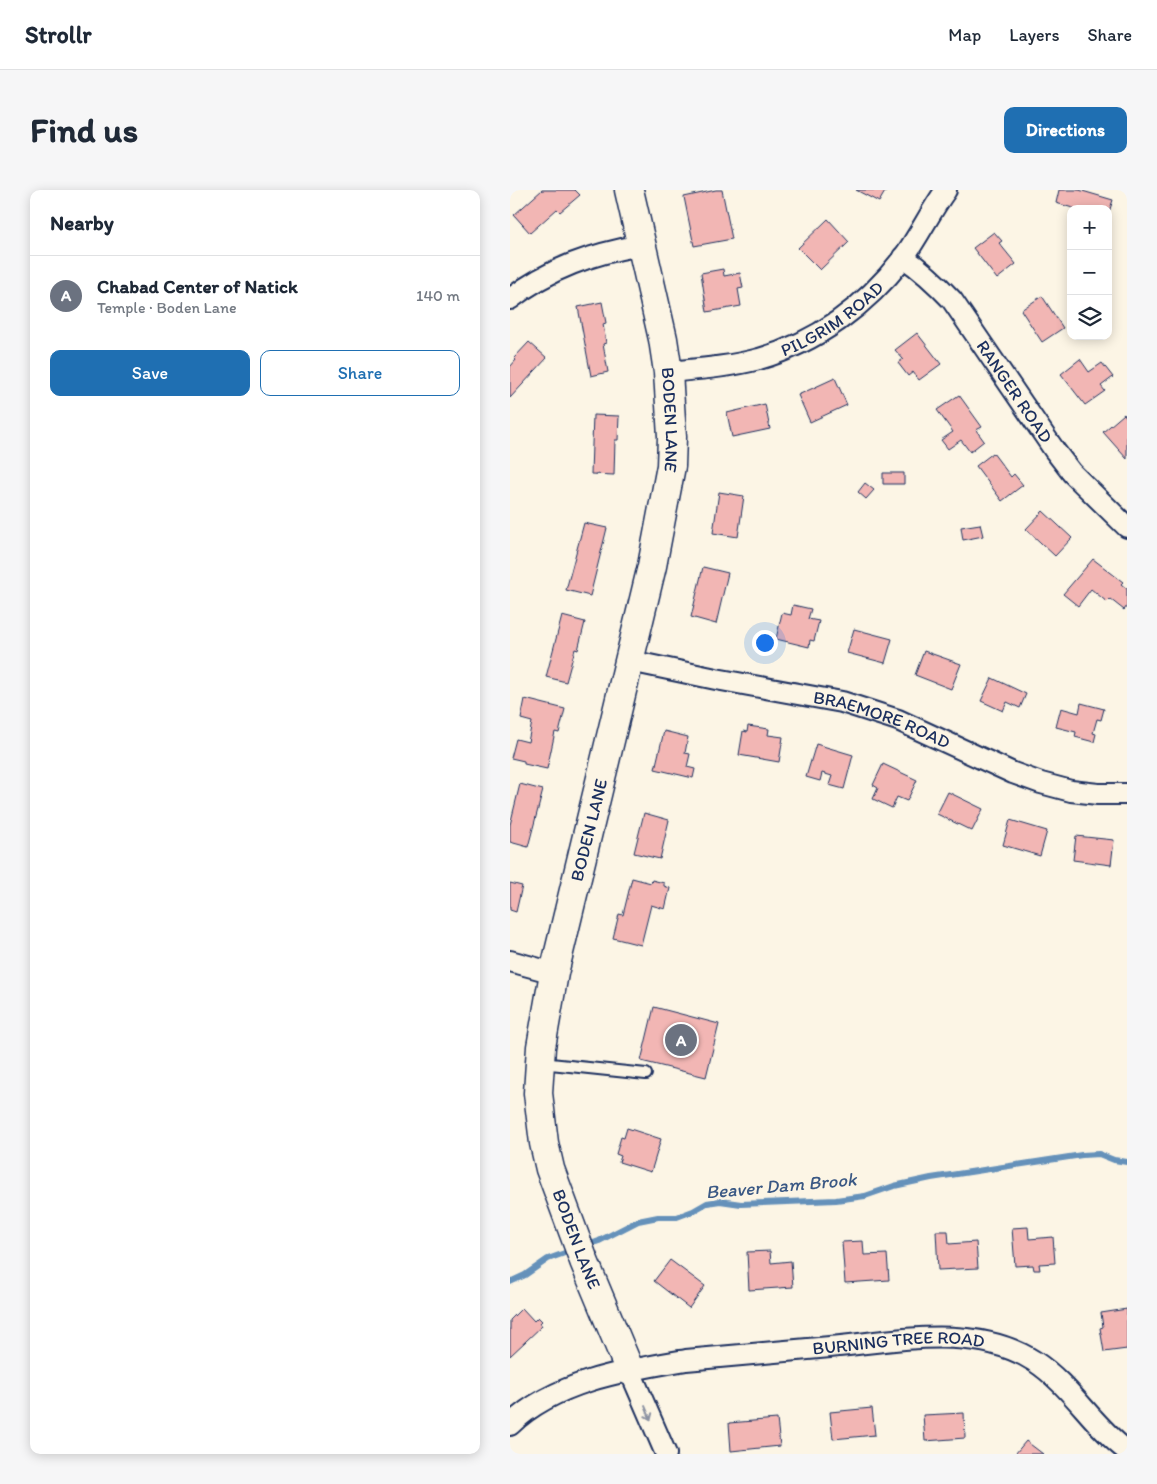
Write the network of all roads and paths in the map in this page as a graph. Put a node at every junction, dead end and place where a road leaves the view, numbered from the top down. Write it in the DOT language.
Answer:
graph roads {
  1 [pos="629,190"];
  2 [pos="946,190"];
  3 [pos="641,245"];
  4 [pos="903,257"];
  5 [pos="510,299"];
  6 [pos="668,372"];
  7 [pos="1127,527"];
  8 [pos="630,661"];
  9 [pos="1127,794"];
  10 [pos="510,961"];
  11 [pos="554,973"];
  12 [pos="540,1063"];
  13 [pos="646,1074"];
  14 [pos="630,1371"];
  15 [pos="510,1425"];
  16 [pos="1127,1451"];
  17 [pos="666,1454"];
  1 -- 3 [label="street, BODEN LANE"];
  2 -- 4 [label="street, PILGRIM ROAD"];
  3 -- 5 [label="street"];
  3 -- 6 [label="street, BODEN LANE"];
  4 -- 6 [label="street, PILGRIM ROAD"];
  4 -- 7 [label="street, RANGER ROAD"];
  6 -- 8 [label="street, BODEN LANE"];
  8 -- 9 [label="street, BRAEMORE ROAD"];
  8 -- 11 [label="street, BODEN LANE"];
  10 -- 11 [label="street"];
  11 -- 12 [label="street, BODEN LANE"];
  12 -- 13 [label="lane"];
  12 -- 14 [label="street, BODEN LANE"];
  14 -- 15 [label="street, BURNING TREE ROAD"];
  14 -- 16 [label="street, BURNING TREE ROAD"];
  14 -- 17 [label="street, BODEN LANE, one-way"];
}
